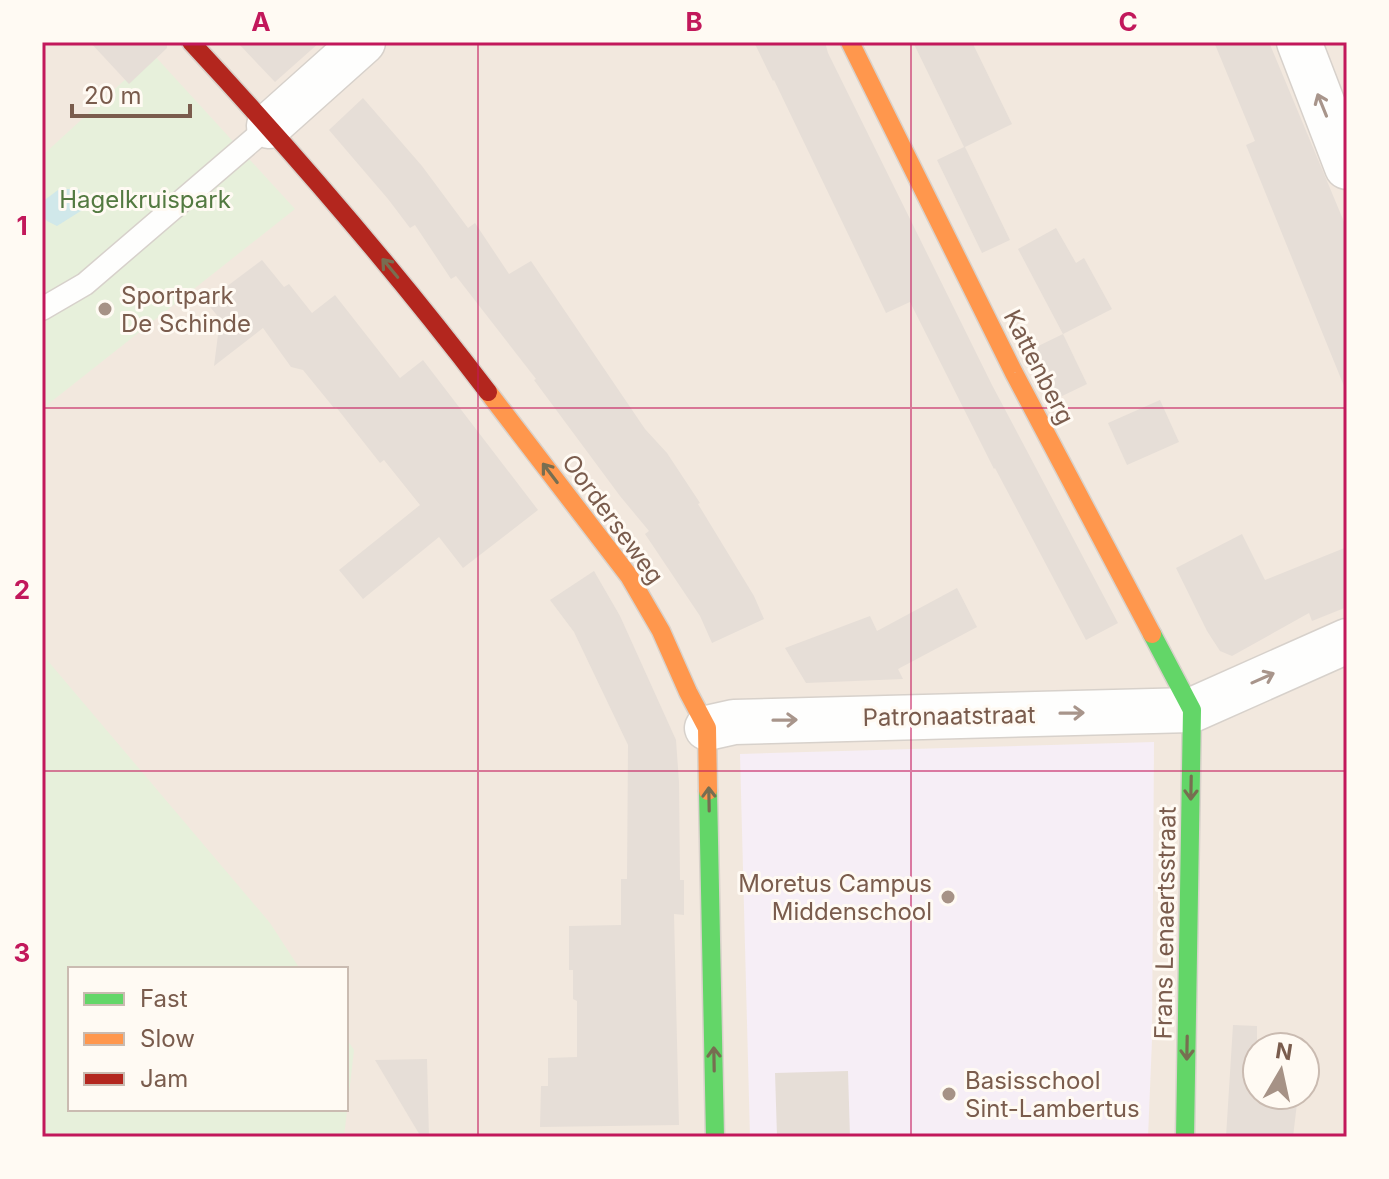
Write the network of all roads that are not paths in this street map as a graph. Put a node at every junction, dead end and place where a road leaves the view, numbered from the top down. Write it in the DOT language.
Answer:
graph roads {
  1 [pos="191,42"];
  2 [pos="363,42"];
  3 [pos="850,42"];
  4 [pos="1299,42"];
  5 [pos="269,126"];
  6 [pos="1347,167"];
  7 [pos="42,309"];
  8 [pos="1347,641"];
  9 [pos="1192,710"];
  10 [pos="707,728"];
  11 [pos="715,1137"];
  12 [pos="1185,1137"];
  1 -- 5 [label="street, Oorderseweg"];
  2 -- 5 [label="street"];
  3 -- 9 [label="street, Kattenberg"];
  6 -- 4 [label="street, one-way"];
  5 -- 7 [label="lane"];
  10 -- 5 [label="street, Oorderseweg, one-way"];
  9 -- 8 [label="street, one-way"];
  10 -- 9 [label="street, Patronaatstraat, one-way"];
  9 -- 12 [label="street, Frans Lenaertsstraat, one-way"];
  11 -- 10 [label="street, Oorderseweg, one-way"];
}
